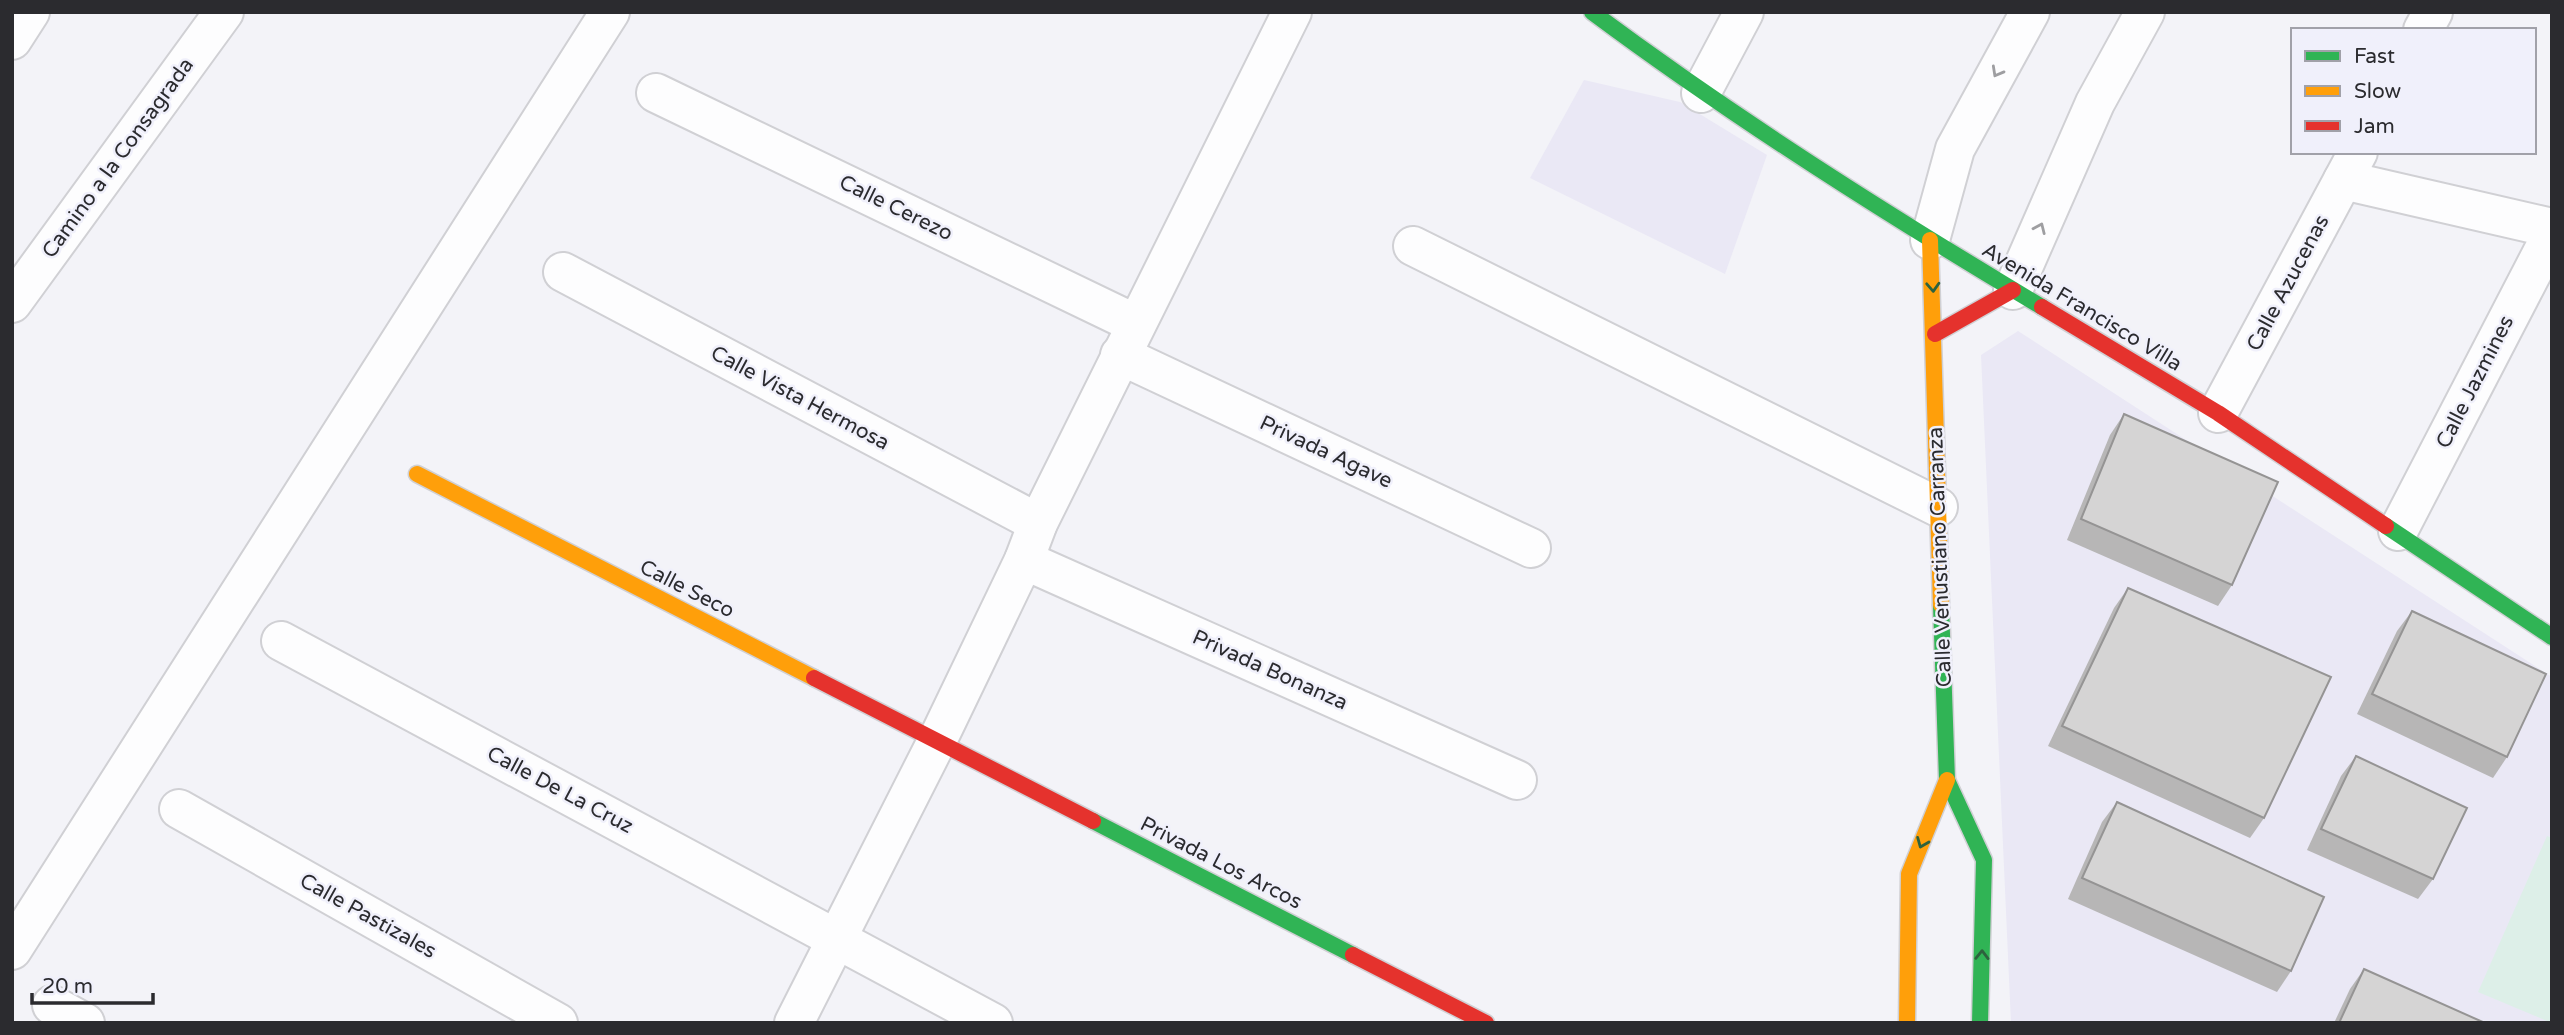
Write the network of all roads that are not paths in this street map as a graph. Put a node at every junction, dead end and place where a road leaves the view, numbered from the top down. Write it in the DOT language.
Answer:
graph roads {
  1 [pos="30,12"];
  2 [pos="224,12"];
  3 [pos="610,12"];
  4 [pos="1292,12"];
  5 [pos="1592,12"];
  6 [pos="1744,12"];
  7 [pos="2030,12"];
  8 [pos="2145,12"];
  9 [pos="2432,12"];
  10 [pos="2424,28"];
  11 [pos="12,40"];
  12 [pos="656,93"];
  13 [pos="1701,93"];
  14 [pos="2350,166"];
  15 [pos="2552,231"];
  16 [pos="1930,240"];
  17 [pos="1413,246"];
  18 [pos="563,272"];
  19 [pos="2013,290"];
  20 [pos="12,303"];
  21 [pos="1935,334"];
  22 [pos="1128,340"];
  23 [pos="2218,413"];
  24 [pos="417,474"];
  25 [pos="1938,507"];
  26 [pos="1038,523"];
  27 [pos="2398,531"];
  28 [pos="1531,548"];
  29 [pos="1024,561"];
  30 [pos="2552,636"];
  31 [pos="281,641"];
  32 [pos="937,741"];
  33 [pos="1517,780"];
  34 [pos="1947,780"];
  35 [pos="179,809"];
  36 [pos="839,939"];
  37 [pos="12,950"];
  38 [pos="558,1023"];
  39 [pos="794,1023"];
  40 [pos="993,1023"];
  41 [pos="1486,1023"];
  42 [pos="1907,1023"];
  43 [pos="1980,1023"];
  1 -- 11 [label="street"];
  2 -- 20 [label="street, Camino a la Consagrada"];
  3 -- 37 [label="street"];
  4 -- 22 [label="street"];
  5 -- 13 [label="street, Avenida Francisco Villa"];
  6 -- 13 [label="street"];
  7 -- 16 [label="street, Calle Venustiano Carranza, one-way"];
  19 -- 8 [label="street, one-way"];
  9 -- 10 [label="street"];
  12 -- 22 [label="street, Calle Cerezo"];
  13 -- 16 [label="street, Avenida Francisco Villa"];
  14 -- 15 [label="street"];
  14 -- 23 [label="street, Calle Azucenas"];
  15 -- 27 [label="street, Calle Jazmines"];
  16 -- 19 [label="street, Avenida Francisco Villa"];
  16 -- 21 [label="street, Calle Venustiano Carranza, one-way"];
  17 -- 25 [label="street"];
  18 -- 26 [label="street, Calle Vista Hermosa"];
  19 -- 21 [label="street"];
  19 -- 23 [label="street, Avenida Francisco Villa"];
  21 -- 25 [label="street, Calle Venustiano Carranza"];
  22 -- 26 [label="street"];
  22 -- 28 [label="street, Privada Agave"];
  23 -- 27 [label="street, Avenida Francisco Villa"];
  24 -- 32 [label="street, Calle Seco"];
  25 -- 34 [label="street, Calle Venustiano Carranza"];
  26 -- 29 [label="street"];
  27 -- 30 [label="street, Avenida Francisco Villa"];
  29 -- 32 [label="street"];
  29 -- 33 [label="street, Privada Bonanza"];
  31 -- 36 [label="street, Calle De La Cruz"];
  32 -- 36 [label="street"];
  32 -- 41 [label="street, Privada Los Arcos"];
  34 -- 42 [label="street, Calle Venustiano Carranza, one-way"];
  43 -- 34 [label="street, Calle Venustiano Carranza, one-way"];
  35 -- 38 [label="street, Calle Pastizales"];
  36 -- 39 [label="street"];
  36 -- 40 [label="street, Calle De La Cruz"];
}
